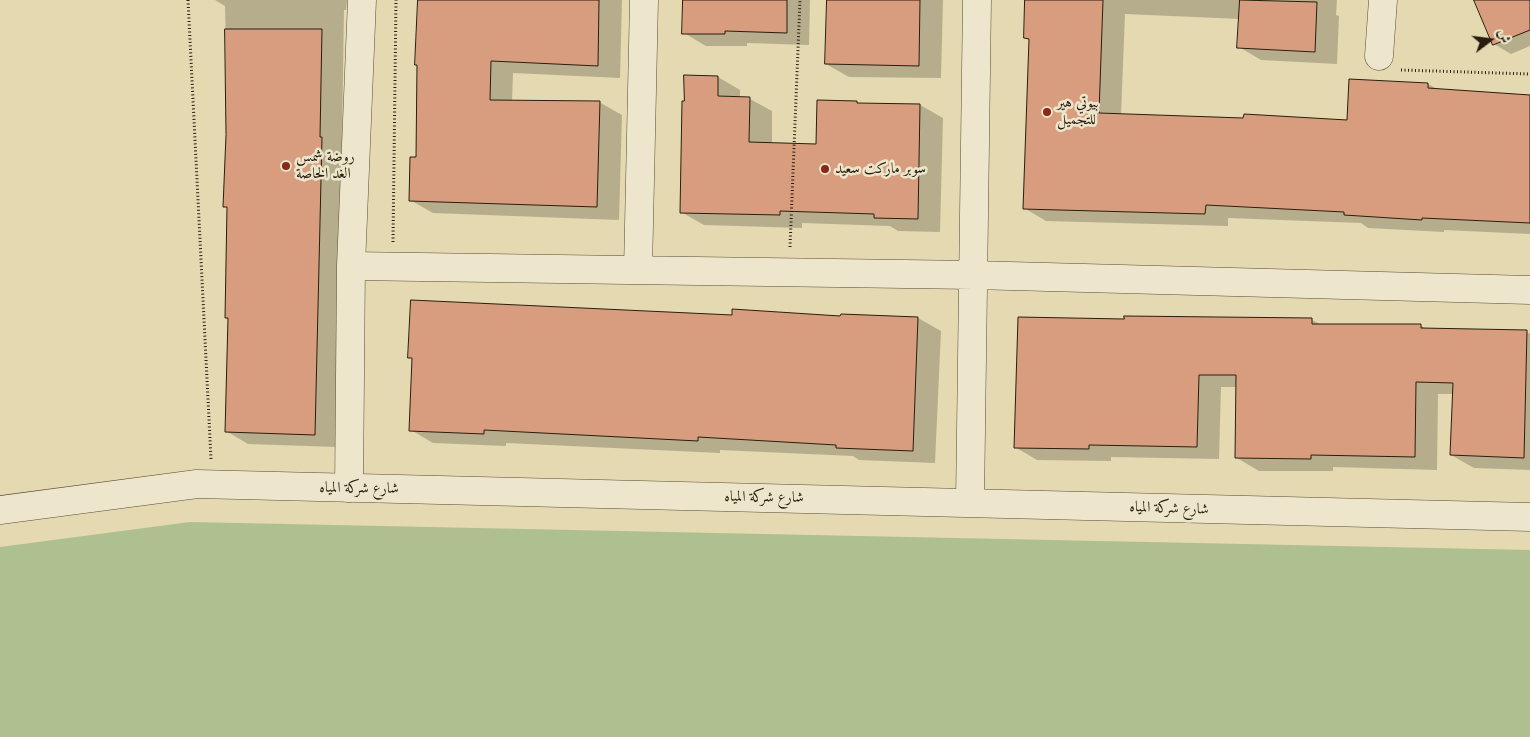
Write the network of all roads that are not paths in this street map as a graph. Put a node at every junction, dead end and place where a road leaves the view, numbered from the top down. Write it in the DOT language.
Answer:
graph roads {
  1 [pos="362,0"];
  2 [pos="644,0"];
  3 [pos="977,0"];
  4 [pos="1383,0"];
  5 [pos="1379,56"];
  6 [pos="351,266"];
  7 [pos="638,270"];
  8 [pos="973,275"];
  9 [pos="1530,290"];
  10 [pos="349,488"];
  11 [pos="970,502"];
  12 [pos="0,510"];
  13 [pos="1530,517"];
  1 -- 6 [label="street"];
  2 -- 7 [label="street"];
  3 -- 8 [label="street"];
  4 -- 5 [label="street"];
  6 -- 7 [label="street"];
  6 -- 10 [label="street"];
  7 -- 8 [label="street"];
  8 -- 9 [label="street"];
  8 -- 11 [label="street"];
  10 -- 11 [label="street, شارع شركة المياه"];
  10 -- 12 [label="street, شارع شركة المياه"];
  11 -- 13 [label="street, شارع شركة المياه"];
}
